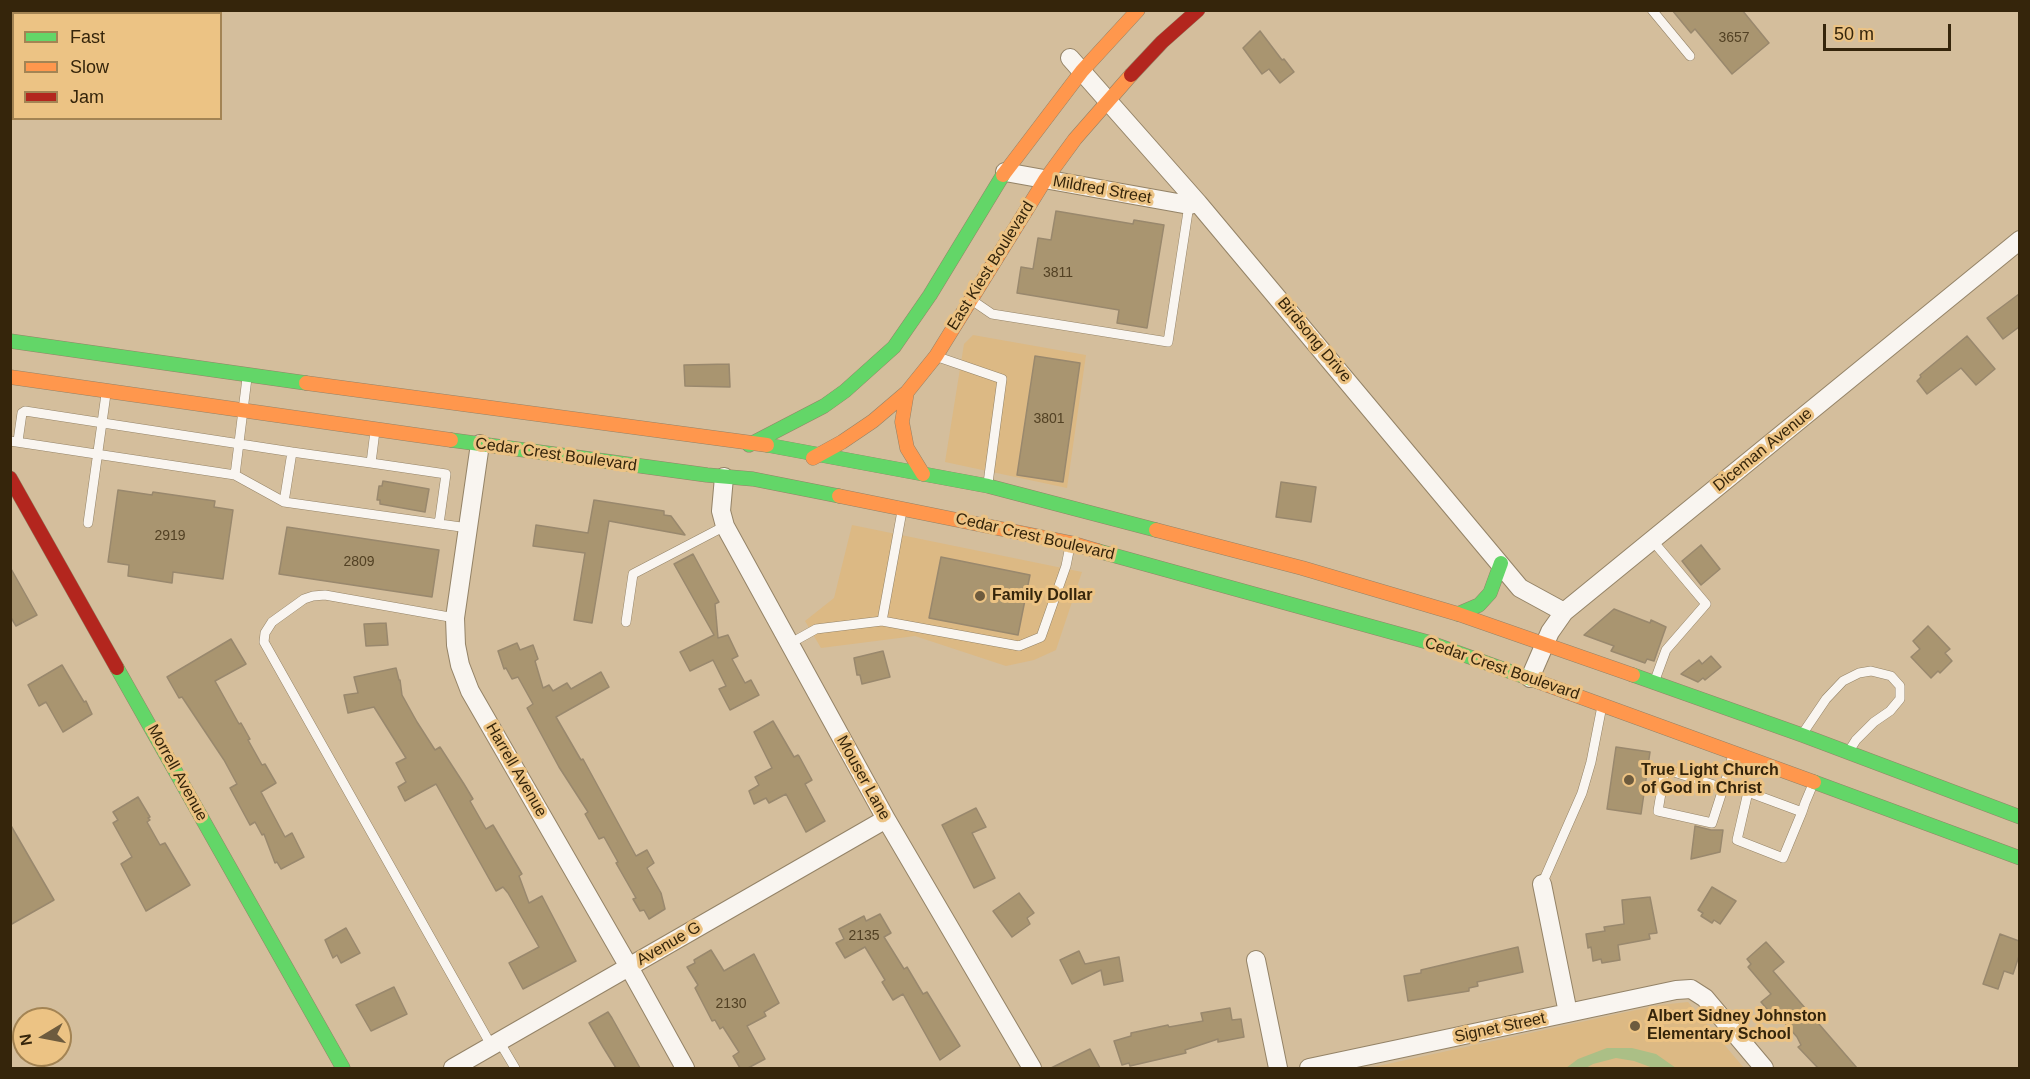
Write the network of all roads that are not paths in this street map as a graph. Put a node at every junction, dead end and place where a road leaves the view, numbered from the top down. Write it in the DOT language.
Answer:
graph roads {
  1 [pos="1138,10"];
  2 [pos="1198,10"];
  3 [pos="1652,10"];
  4 [pos="1690,56"];
  5 [pos="1076,65"];
  6 [pos="1108,99"];
  7 [pos="1005,172"];
  8 [pos="1045,180"];
  9 [pos="1194,204"];
  10 [pos="2019,240"];
  11 [pos="971,299"];
  12 [pos="10,341"];
  13 [pos="936,356"];
  14 [pos="247,375"];
  15 [pos="10,377"];
  16 [pos="106,392"];
  17 [pos="907,392"];
  18 [pos="486,406"];
  19 [pos="243,411"];
  20 [pos="102,423"];
  21 [pos="375,430"];
  22 [pos="482,435"];
  23 [pos="14,441"];
  24 [pos="754,443"];
  25 [pos="239,445"];
  26 [pos="292,452"];
  27 [pos="98,454"];
  28 [pos="820,455"];
  29 [pos="371,463"];
  30 [pos="799,465"];
  31 [pos="728,466"];
  32 [pos="776,472"];
  33 [pos="923,474"];
  34 [pos="235,475"];
  35 [pos="10,478"];
  36 [pos="753,479"];
  37 [pos="987,491"];
  38 [pos="284,502"];
  39 [pos="902,508"];
  40 [pos="88,523"];
  41 [pos="439,524"];
  42 [pos="725,526"];
  43 [pos="1075,527"];
  44 [pos="468,528"];
  45 [pos="1652,540"];
  46 [pos="1501,563"];
  47 [pos="1564,612"];
  48 [pos="1458,614"];
  49 [pos="454,618"];
  50 [pos="882,621"];
  51 [pos="626,622"];
  52 [pos="789,644"];
  53 [pos="1544,645"];
  54 [pos="1530,678"];
  55 [pos="1654,682"];
  56 [pos="1603,704"];
  57 [pos="1802,735"];
  58 [pos="1734,752"];
  59 [pos="1848,753"];
  60 [pos="1814,782"];
  61 [pos="1724,788"];
  62 [pos="1802,812"];
  63 [pos="2019,817"];
  64 [pos="885,819"];
  65 [pos="2019,858"];
  66 [pos="1542,884"];
  67 [pos="1256,960"];
  68 [pos="629,966"];
  69 [pos="1568,1013"];
  70 [pos="495,1043"];
  71 [pos="343,1068"];
  72 [pos="453,1068"];
  73 [pos="514,1068"];
  74 [pos="685,1068"];
  75 [pos="1032,1068"];
  76 [pos="1278,1068"];
  77 [pos="1309,1068"];
  78 [pos="1764,1068"];
  1 -- 5 [label="street"];
  2 -- 6 [label="street, East Kiest Boulevard"];
  3 -- 4 [label="lane"];
  5 -- 6 [label="street, Birdsong Drive"];
  5 -- 7 [label="street"];
  6 -- 8 [label="street, East Kiest Boulevard"];
  6 -- 9 [label="street, Birdsong Drive"];
  7 -- 8 [label="street, Mildred Street"];
  7 -- 24 [label="street"];
  8 -- 9 [label="street, Mildred Street"];
  8 -- 11 [label="street, East Kiest Boulevard"];
  9 -- 11 [label="lane"];
  9 -- 46 [label="street, Birdsong Drive"];
  10 -- 45 [label="street, Diceman Avenue"];
  11 -- 13 [label="street, East Kiest Boulevard"];
  12 -- 14 [label="street, Cedar Crest Boulevard"];
  13 -- 17 [label="street, East Kiest Boulevard"];
  13 -- 37 [label="lane"];
  14 -- 18 [label="street, Cedar Crest Boulevard"];
  14 -- 19 [label="lane"];
  15 -- 16 [label="street, Cedar Crest Boulevard"];
  16 -- 19 [label="street, Cedar Crest Boulevard"];
  16 -- 20 [label="lane"];
  17 -- 28 [label="street, East Kiest Boulevard"];
  17 -- 33 [label="street"];
  18 -- 22 [label="street"];
  18 -- 24 [label="street, Cedar Crest Boulevard"];
  19 -- 21 [label="street, Cedar Crest Boulevard"];
  19 -- 25 [label="lane"];
  20 -- 23 [label="lane"];
  20 -- 25 [label="lane"];
  20 -- 27 [label="lane"];
  21 -- 22 [label="street, Cedar Crest Boulevard"];
  21 -- 29 [label="lane"];
  22 -- 31 [label="street, Cedar Crest Boulevard"];
  22 -- 44 [label="street, Harrell Avenue"];
  23 -- 27 [label="lane"];
  24 -- 28 [label="street, Cedar Crest Boulevard"];
  24 -- 31 [label="street"];
  25 -- 26 [label="lane"];
  25 -- 34 [label="lane"];
  26 -- 29 [label="lane"];
  26 -- 38 [label="lane"];
  27 -- 34 [label="lane"];
  27 -- 40 [label="lane"];
  28 -- 30 [label="street, East Kiest Boulevard"];
  28 -- 33 [label="street, Cedar Crest Boulevard"];
  29 -- 41 [label="lane"];
  31 -- 36 [label="street, Cedar Crest Boulevard"];
  31 -- 42 [label="street, Mouser Lane"];
  32 -- 36 [label="street"];
  33 -- 37 [label="street, Cedar Crest Boulevard"];
  34 -- 38 [label="lane"];
  35 -- 71 [label="street, Morrell Avenue"];
  36 -- 39 [label="street, Cedar Crest Boulevard"];
  37 -- 43 [label="street, Cedar Crest Boulevard"];
  38 -- 41 [label="lane"];
  39 -- 43 [label="street, Cedar Crest Boulevard"];
  39 -- 50 [label="lane"];
  41 -- 44 [label="lane"];
  42 -- 51 [label="lane"];
  42 -- 52 [label="street, Mouser Lane"];
  43 -- 48 [label="street, Cedar Crest Boulevard"];
  43 -- 50 [label="lane"];
  43 -- 54 [label="street, Cedar Crest Boulevard"];
  44 -- 49 [label="street, Harrell Avenue"];
  45 -- 47 [label="street, Diceman Avenue"];
  45 -- 55 [label="lane"];
  46 -- 47 [label="street, Birdsong Drive"];
  46 -- 48 [label="street"];
  47 -- 53 [label="street, Diceman Avenue"];
  48 -- 53 [label="street, Cedar Crest Boulevard"];
  49 -- 68 [label="street, Harrell Avenue"];
  49 -- 70 [label="lane"];
  50 -- 52 [label="lane"];
  52 -- 64 [label="street, Mouser Lane"];
  53 -- 54 [label="street, Diceman Avenue"];
  53 -- 55 [label="street, Cedar Crest Boulevard"];
  54 -- 56 [label="street, Cedar Crest Boulevard"];
  55 -- 57 [label="street, Cedar Crest Boulevard"];
  56 -- 58 [label="street, Cedar Crest Boulevard"];
  56 -- 66 [label="lane"];
  57 -- 59 [label="street, Cedar Crest Boulevard"];
  57 -- 59 [label="lane"];
  58 -- 60 [label="street, Cedar Crest Boulevard"];
  58 -- 61 [label="lane"];
  59 -- 63 [label="street, Cedar Crest Boulevard"];
  60 -- 62 [label="lane"];
  60 -- 65 [label="street, Cedar Crest Boulevard"];
  61 -- 61 [label="lane"];
  62 -- 62 [label="lane"];
  64 -- 68 [label="street, Avenue G"];
  64 -- 75 [label="street, Mouser Lane"];
  66 -- 69 [label="street"];
  67 -- 76 [label="street"];
  68 -- 70 [label="street, Avenue G"];
  68 -- 74 [label="street, Harrell Avenue"];
  69 -- 77 [label="street, Signet Street"];
  69 -- 78 [label="street, Signet Street"];
  70 -- 72 [label="street, Avenue G"];
  70 -- 73 [label="lane"];
}
